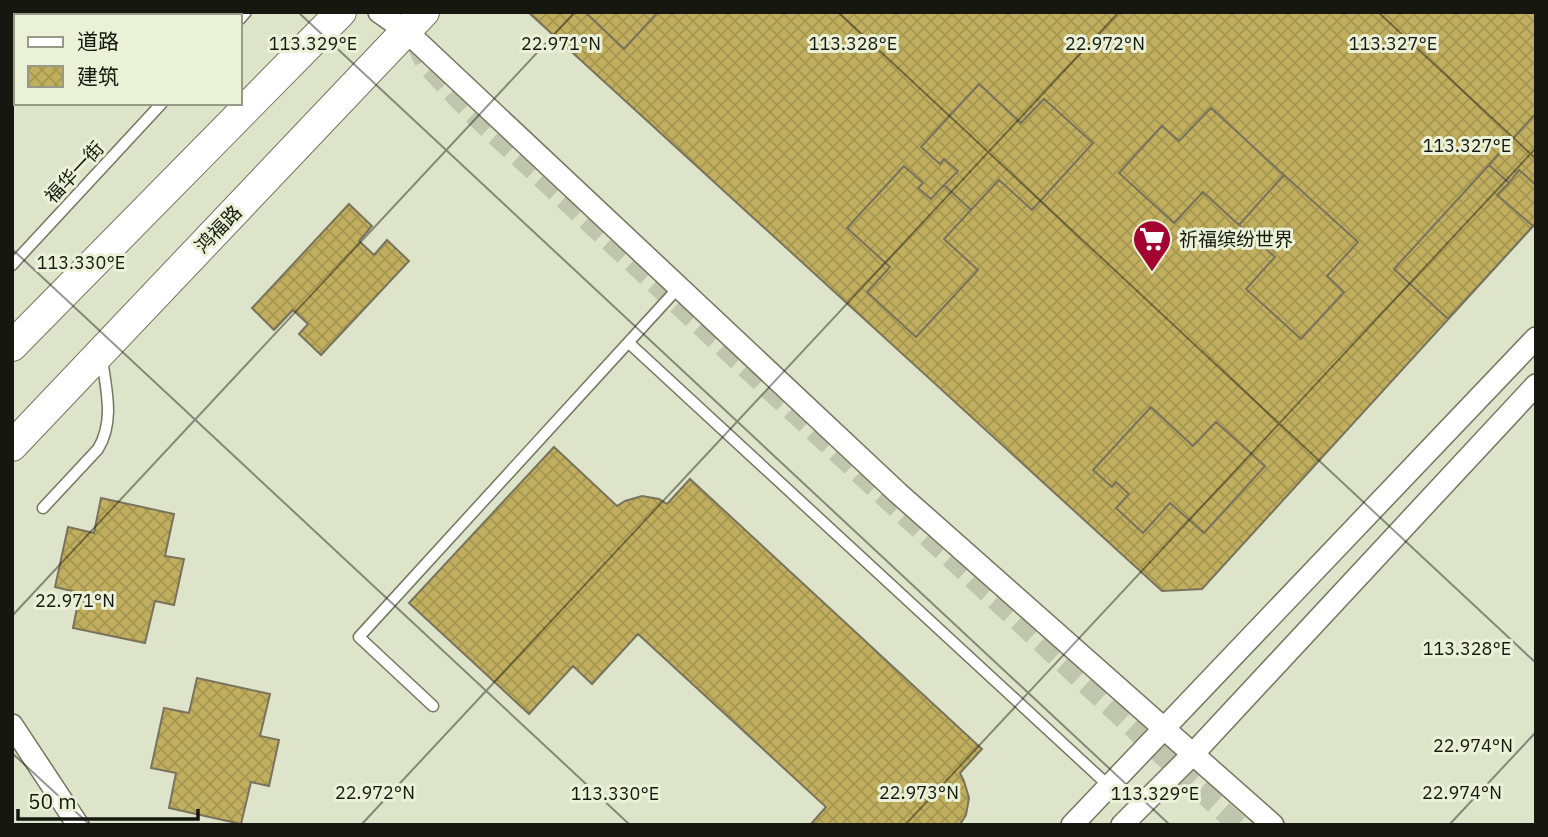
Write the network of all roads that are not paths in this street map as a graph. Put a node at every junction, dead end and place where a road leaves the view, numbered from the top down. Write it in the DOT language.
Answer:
graph roads {
  1 [pos="341,12"];
  2 [pos="379,12"];
  3 [pos="415,22"];
  4 [pos="160,105"];
  5 [pos="12,265"];
  6 [pos="679,288"];
  7 [pos="1536,338"];
  8 [pos="629,343"];
  9 [pos="12,346"];
  10 [pos="101,352"];
  11 [pos="1536,385"];
  12 [pos="12,446"];
  13 [pos="43,508"];
  14 [pos="433,706"];
  15 [pos="12,725"];
  16 [pos="1164,728"];
  17 [pos="1192,755"];
  18 [pos="1109,786"];
  19 [pos="78,825"];
  20 [pos="1073,825"];
  21 [pos="1122,825"];
  22 [pos="1273,825"];
  1 -- 9 [label="street"];
  2 -- 3 [label="street"];
  3 -- 6 [label="street"];
  3 -- 10 [label="street, 鸿福路"];
  4 -- 5 [label="lane, 福华一街"];
  6 -- 8 [label="lane"];
  6 -- 16 [label="street"];
  7 -- 16 [label="street"];
  8 -- 14 [label="lane"];
  8 -- 18 [label="lane"];
  10 -- 12 [label="street, 鸿福路"];
  10 -- 13 [label="lane"];
  11 -- 17 [label="street"];
  15 -- 19 [label="street"];
  16 -- 17 [label="street"];
  16 -- 18 [label="street"];
  17 -- 21 [label="street"];
  17 -- 22 [label="street"];
  18 -- 20 [label="street"];
}
